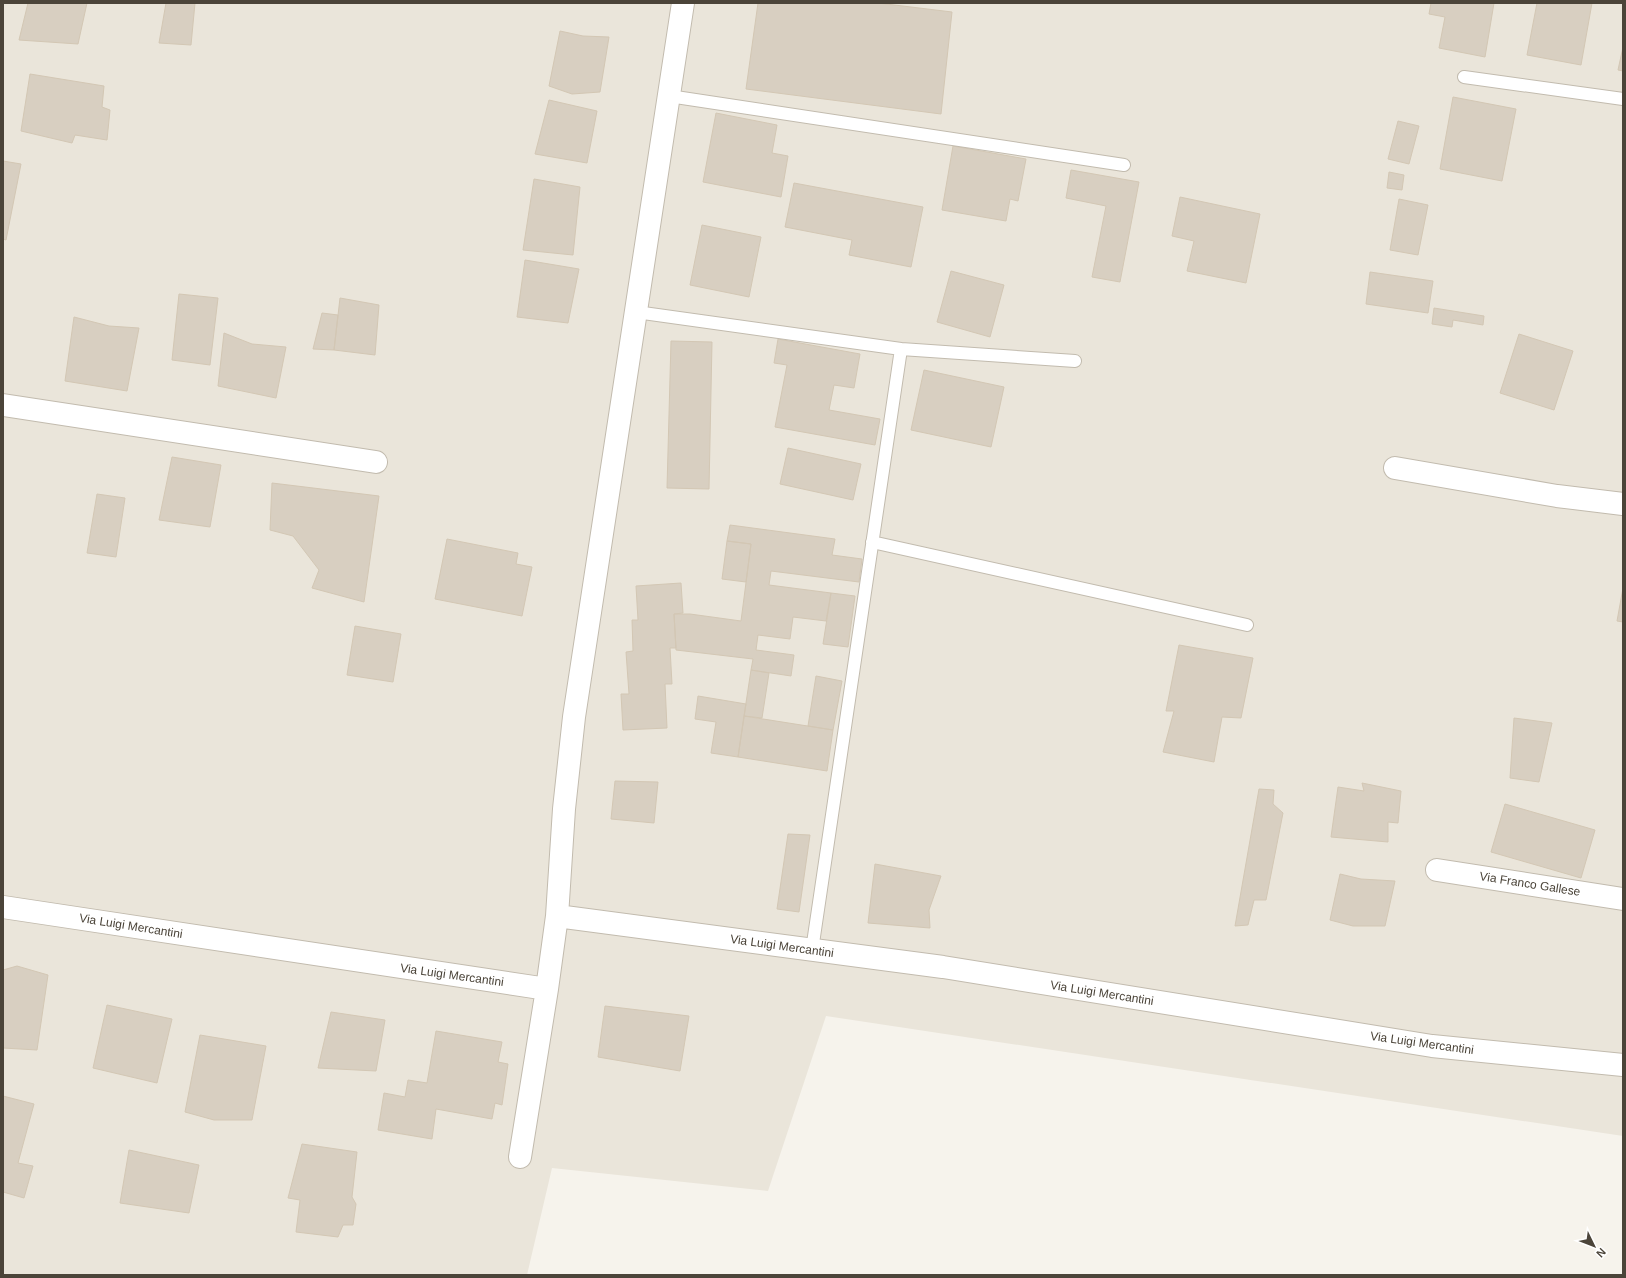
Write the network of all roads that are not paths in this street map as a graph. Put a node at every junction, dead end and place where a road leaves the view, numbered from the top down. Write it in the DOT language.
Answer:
graph roads {
  1 [pos="683,3"];
  2 [pos="1464,77"];
  3 [pos="669,96"];
  4 [pos="1623,99"];
  5 [pos="1124,165"];
  6 [pos="636,312"];
  7 [pos="901,349"];
  8 [pos="1075,361"];
  9 [pos="3,405"];
  10 [pos="376,462"];
  11 [pos="1395,468"];
  12 [pos="1623,504"];
  13 [pos="872,542"];
  14 [pos="1247,625"];
  15 [pos="1436,870"];
  16 [pos="1623,899"];
  17 [pos="3,907"];
  18 [pos="557,916"];
  19 [pos="812,950"];
  20 [pos="547,989"];
  21 [pos="1623,1065"];
  22 [pos="520,1157"];
  1 -- 3 [label="street"];
  2 -- 4 [label="lane"];
  3 -- 5 [label="lane"];
  3 -- 6 [label="street"];
  6 -- 7 [label="lane"];
  6 -- 18 [label="street"];
  7 -- 8 [label="lane"];
  7 -- 13 [label="lane"];
  9 -- 10 [label="street"];
  11 -- 12 [label="street"];
  13 -- 14 [label="lane"];
  13 -- 19 [label="lane"];
  15 -- 16 [label="street, Via Franco Gallese"];
  17 -- 20 [label="street, Via Luigi Mercantini"];
  18 -- 19 [label="street, Via Luigi Mercantini"];
  18 -- 20 [label="street"];
  19 -- 21 [label="street, Via Luigi Mercantini"];
  20 -- 22 [label="street"];
}
